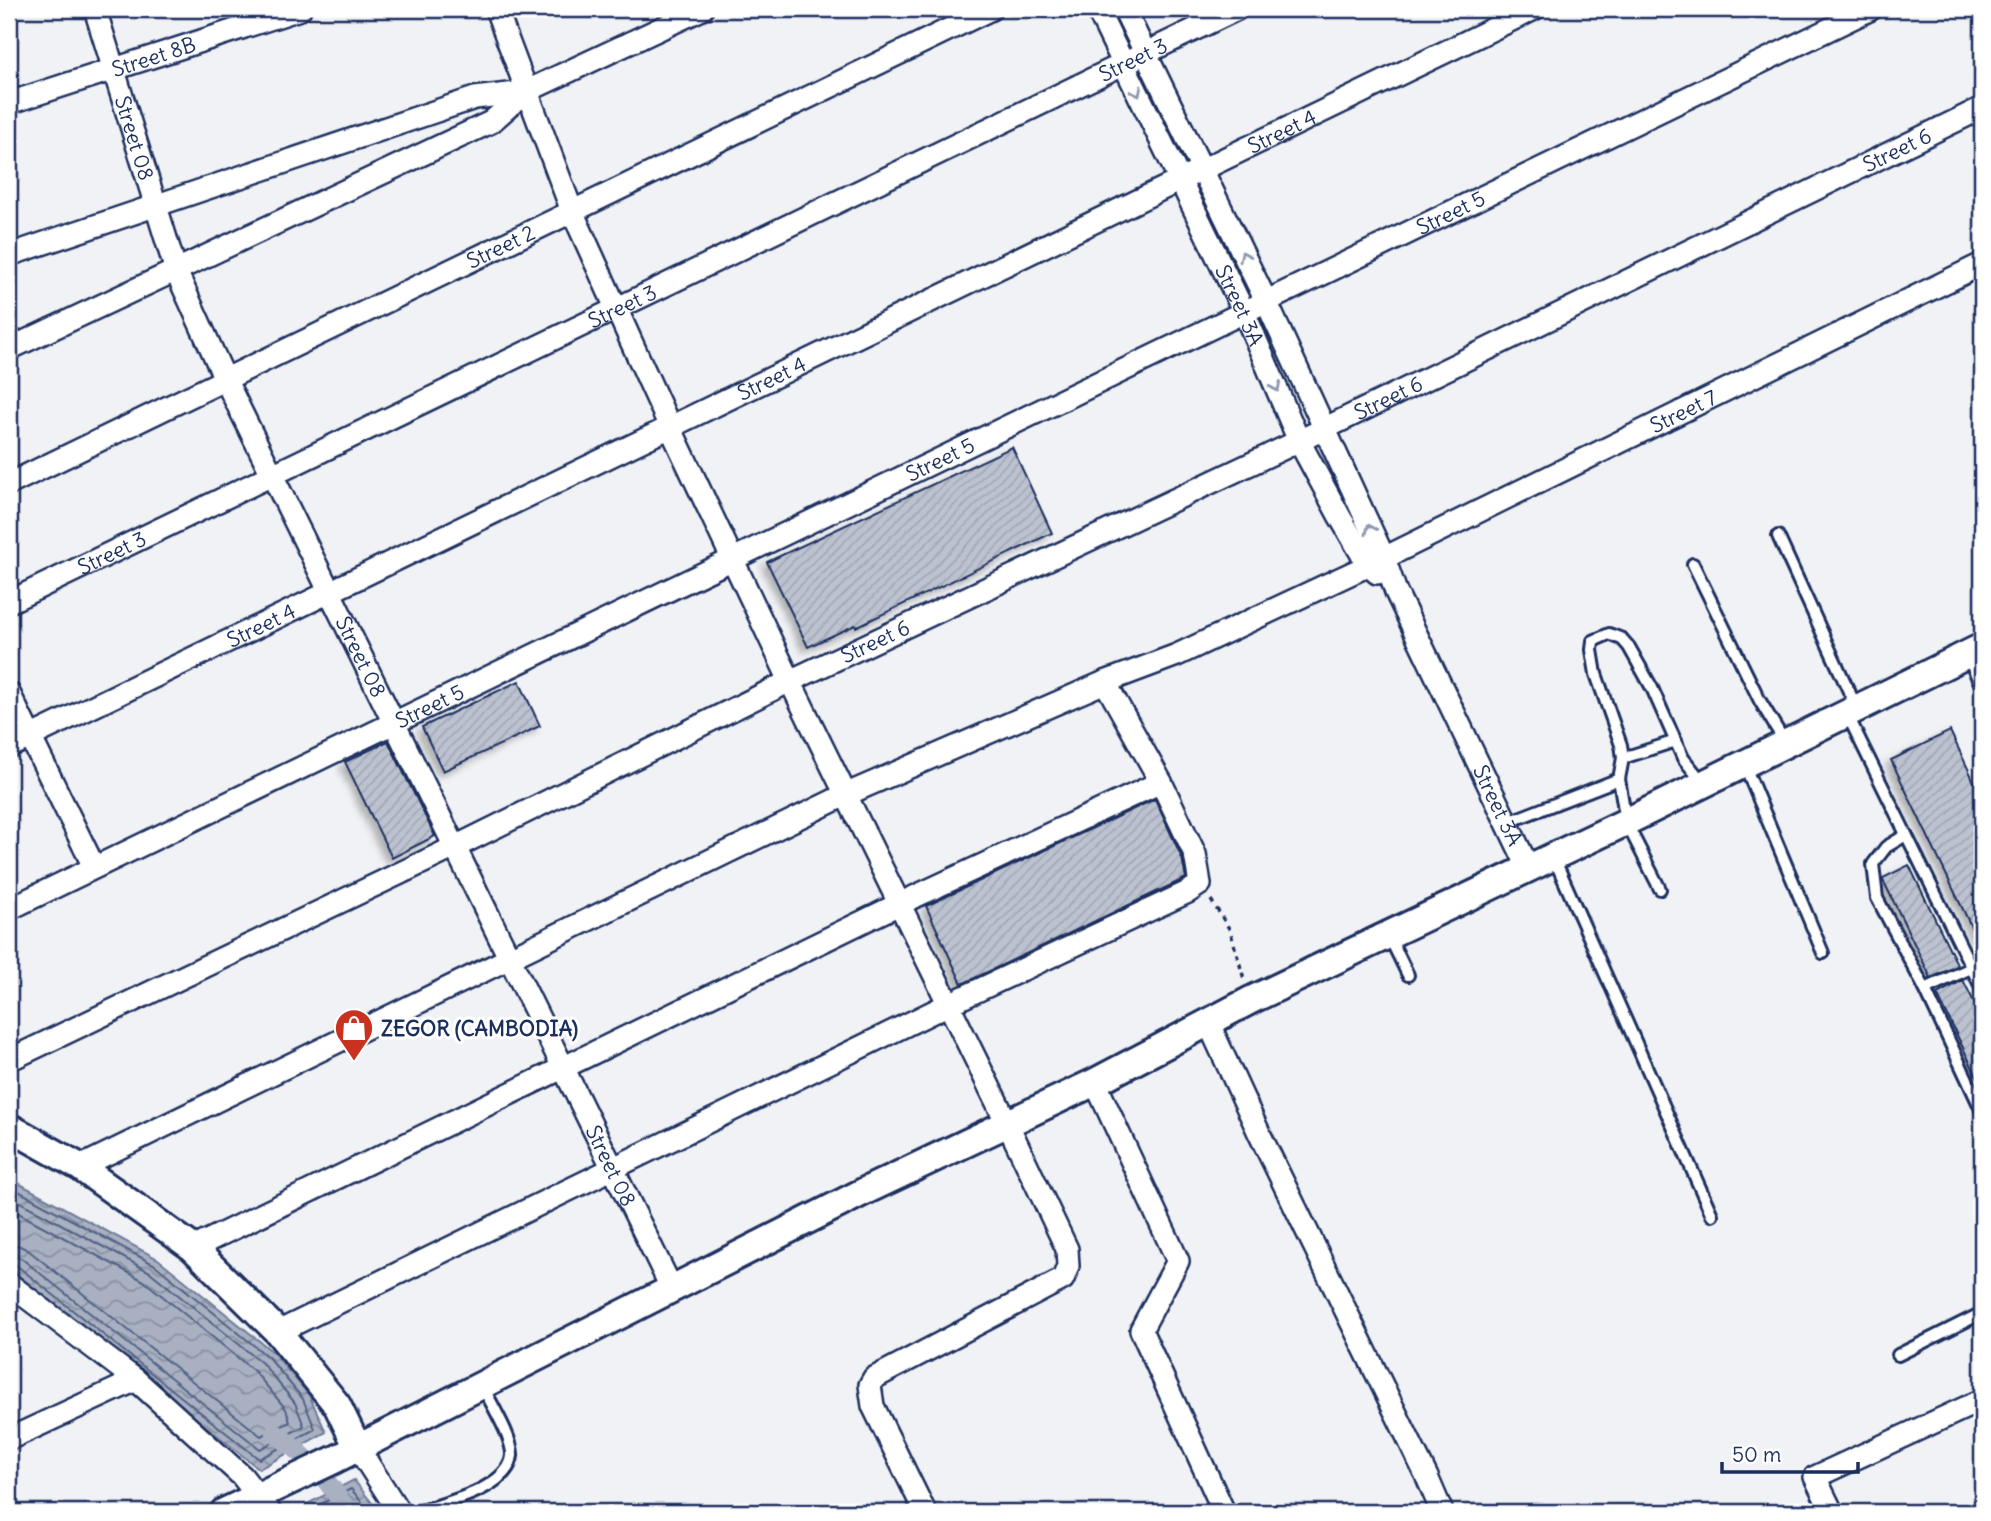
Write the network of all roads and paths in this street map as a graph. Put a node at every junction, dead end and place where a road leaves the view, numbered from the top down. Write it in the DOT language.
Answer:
graph roads {
  1 [pos="95,9"];
  2 [pos="300,9"];
  3 [pos="496,9"];
  4 [pos="702,9"];
  5 [pos="991,9"];
  6 [pos="1097,9"];
  7 [pos="1124,9"];
  8 [pos="1237,9"];
  9 [pos="1534,9"];
  10 [pos="1871,9"];
  11 [pos="1145,52"];
  12 [pos="1123,63"];
  13 [pos="114,69"];
  14 [pos="526,92"];
  15 [pos="9,103"];
  16 [pos="1982,108"];
  17 [pos="1202,170"];
  18 [pos="1180,180"];
  19 [pos="157,207"];
  20 [pos="572,211"];
  21 [pos="9,255"];
  22 [pos="1982,264"];
  23 [pos="176,271"];
  24 [pos="1266,301"];
  25 [pos="616,308"];
  26 [pos="1244,312"];
  27 [pos="9,349"];
  28 [pos="226,379"];
  29 [pos="670,427"];
  30 [pos="1324,429"];
  31 [pos="1299,441"];
  32 [pos="272,474"];
  33 [pos="9,484"];
  34 [pos="1778,536"];
  35 [pos="732,559"];
  36 [pos="1376,561"];
  37 [pos="1693,564"];
  38 [pos="330,592"];
  39 [pos="9,602"];
  40 [pos="1975,651"];
  41 [pos="790,681"];
  42 [pos="1105,682"];
  43 [pos="1982,687"];
  44 [pos="9,693"];
  45 [pos="1852,711"];
  46 [pos="394,722"];
  47 [pos="30,737"];
  48 [pos="1676,741"];
  49 [pos="1786,744"];
  50 [pos="9,747"];
  51 [pos="1623,758"];
  52 [pos="1744,764"];
  53 [pos="1619,779"];
  54 [pos="1161,782"];
  55 [pos="1704,784"];
  56 [pos="845,795"];
  57 [pos="1506,822"];
  58 [pos="1626,822"];
  59 [pos="1906,835"];
  60 [pos="455,847"];
  61 [pos="1553,856"];
  62 [pos="94,867"];
  63 [pos="1528,867"];
  64 [pos="1200,884"];
  65 [pos="1660,889"];
  66 [pos="899,904"];
  67 [pos="9,909"];
  68 [pos="1388,934"];
  69 [pos="1823,953"];
  70 [pos="509,958"];
  71 [pos="1977,965"];
  72 [pos="1408,975"];
  73 [pos="1924,989"];
  74 [pos="1982,989"];
  75 [pos="1251,1000"];
  76 [pos="948,1004"];
  77 [pos="1208,1023"];
  78 [pos="9,1060"];
  79 [pos="563,1068"];
  80 [pos="1096,1082"];
  81 [pos="1982,1108"];
  82 [pos="1008,1125"];
  83 [pos="9,1127"];
  84 [pos="80,1167"];
  85 [pos="613,1169"];
  86 [pos="1712,1215"];
  87 [pos="193,1248"];
  88 [pos="671,1287"];
  89 [pos="12,1290"];
  90 [pos="1982,1313"];
  91 [pos="278,1332"];
  92 [pos="1898,1355"];
  93 [pos="136,1380"];
  94 [pos="481,1385"];
  95 [pos="1982,1400"];
  96 [pos="9,1439"];
  97 [pos="347,1454"];
  98 [pos="264,1504"];
  99 [pos="223,1512"];
  100 [pos="399,1512"];
  101 [pos="417,1512"];
  102 [pos="925,1512"];
  103 [pos="1224,1512"];
  104 [pos="1442,1512"];
  105 [pos="1832,1512"];
  1 -- 13 [label="street, Street 08"];
  2 -- 13 [label="street, Street 8B"];
  3 -- 14 [label="street"];
  4 -- 14 [label="street"];
  5 -- 20 [label="street, Street 2"];
  6 -- 12 [label="street, Street 3A"];
  7 -- 11 [label="street, Street 3A"];
  8 -- 11 [label="street, Street 3"];
  9 -- 17 [label="street, Street 4"];
  10 -- 24 [label="street, Street 5"];
  11 -- 12 [label="street, Street 3"];
  11 -- 17 [label="street, Street 3A"];
  12 -- 18 [label="street, Street 3A, one-way"];
  12 -- 25 [label="street, Street 3"];
  13 -- 15 [label="street, Street 8B"];
  13 -- 19 [label="street, Street 08"];
  14 -- 19 [label="street"];
  14 -- 20 [label="street"];
  14 -- 23 [label="street"];
  16 -- 30 [label="street, Street 6"];
  17 -- 18 [label="street, Street 4"];
  24 -- 17 [label="street, Street 3A, one-way"];
  18 -- 26 [label="street, Street 3A"];
  18 -- 29 [label="street, Street 4"];
  19 -- 21 [label="street"];
  19 -- 23 [label="street, Street 08"];
  20 -- 25 [label="street"];
  20 -- 28 [label="street, Street 2"];
  22 -- 36 [label="street, Street 7"];
  23 -- 27 [label="street"];
  23 -- 28 [label="street, Street 08"];
  24 -- 26 [label="street, Street 5"];
  24 -- 30 [label="street, Street 3A"];
  25 -- 29 [label="street"];
  25 -- 32 [label="street, Street 3"];
  26 -- 31 [label="street, Street 3A, one-way"];
  26 -- 35 [label="street, Street 5"];
  28 -- 32 [label="street, Street 08"];
  28 -- 33 [label="street, Street 2"];
  29 -- 35 [label="street"];
  29 -- 38 [label="street, Street 4"];
  30 -- 31 [label="street, Street 6"];
  36 -- 30 [label="street, Street 3A, one-way"];
  31 -- 36 [label="street, Street 3A"];
  31 -- 41 [label="street, Street 6"];
  32 -- 38 [label="street, Street 08"];
  32 -- 39 [label="street, Street 3"];
  34 -- 45 [label="lane"];
  35 -- 41 [label="street"];
  35 -- 46 [label="street, Street 5"];
  36 -- 42 [label="street, Street 7"];
  36 -- 57 [label="street, Street 3A"];
  37 -- 49 [label="lane"];
  38 -- 46 [label="street, Street 08"];
  38 -- 47 [label="street, Street 4"];
  40 -- 43 [label="lane"];
  40 -- 45 [label="street"];
  41 -- 56 [label="street"];
  41 -- 60 [label="street, Street 6"];
  42 -- 54 [label="street"];
  42 -- 56 [label="street, Street 7"];
  44 -- 47 [label="street"];
  45 -- 49 [label="street"];
  45 -- 59 [label="lane"];
  46 -- 60 [label="street, Street 08"];
  46 -- 62 [label="street, Street 5"];
  47 -- 50 [label="street, Street 4"];
  47 -- 62 [label="street"];
  48 -- 51 [label="lane"];
  48 -- 51 [label="lane"];
  48 -- 55 [label="lane"];
  49 -- 52 [label="street"];
  51 -- 53 [label="lane"];
  52 -- 55 [label="street"];
  52 -- 69 [label="lane"];
  53 -- 57 [label="lane"];
  53 -- 58 [label="lane"];
  54 -- 64 [label="street"];
  54 -- 66 [label="street"];
  55 -- 58 [label="street"];
  56 -- 66 [label="street"];
  56 -- 70 [label="street, Street 7"];
  57 -- 63 [label="street, Street 3A"];
  58 -- 61 [label="street"];
  58 -- 65 [label="lane"];
  59 -- 71 [label="lane"];
  59 -- 73 [label="lane"];
  60 -- 70 [label="street, Street 08"];
  60 -- 78 [label="street, Street 6"];
  61 -- 63 [label="street"];
  61 -- 86 [label="lane"];
  62 -- 67 [label="street, Street 5"];
  63 -- 68 [label="street"];
  64 -- 75 [label="path"];
  64 -- 76 [label="street"];
  66 -- 76 [label="street"];
  66 -- 79 [label="street"];
  68 -- 72 [label="lane"];
  68 -- 75 [label="street"];
  70 -- 79 [label="street, Street 08"];
  70 -- 84 [label="street, Street 7"];
  71 -- 73 [label="lane"];
  71 -- 74 [label="lane"];
  73 -- 81 [label="lane"];
  75 -- 77 [label="street"];
  76 -- 82 [label="street"];
  76 -- 85 [label="street"];
  77 -- 80 [label="street"];
  77 -- 104 [label="street"];
  79 -- 85 [label="street, Street 08"];
  79 -- 87 [label="street"];
  80 -- 82 [label="street"];
  80 -- 103 [label="street"];
  82 -- 88 [label="street"];
  82 -- 102 [label="street"];
  83 -- 84 [label="street"];
  84 -- 87 [label="street"];
  85 -- 88 [label="street, Street 08"];
  85 -- 91 [label="street"];
  87 -- 91 [label="street"];
  88 -- 94 [label="street"];
  89 -- 93 [label="street"];
  90 -- 92 [label="lane"];
  91 -- 97 [label="street"];
  93 -- 96 [label="street"];
  93 -- 98 [label="street"];
  94 -- 97 [label="street"];
  94 -- 101 [label="lane"];
  95 -- 105 [label="street"];
  97 -- 98 [label="street"];
  97 -- 100 [label="street"];
  98 -- 99 [label="street"];
}
